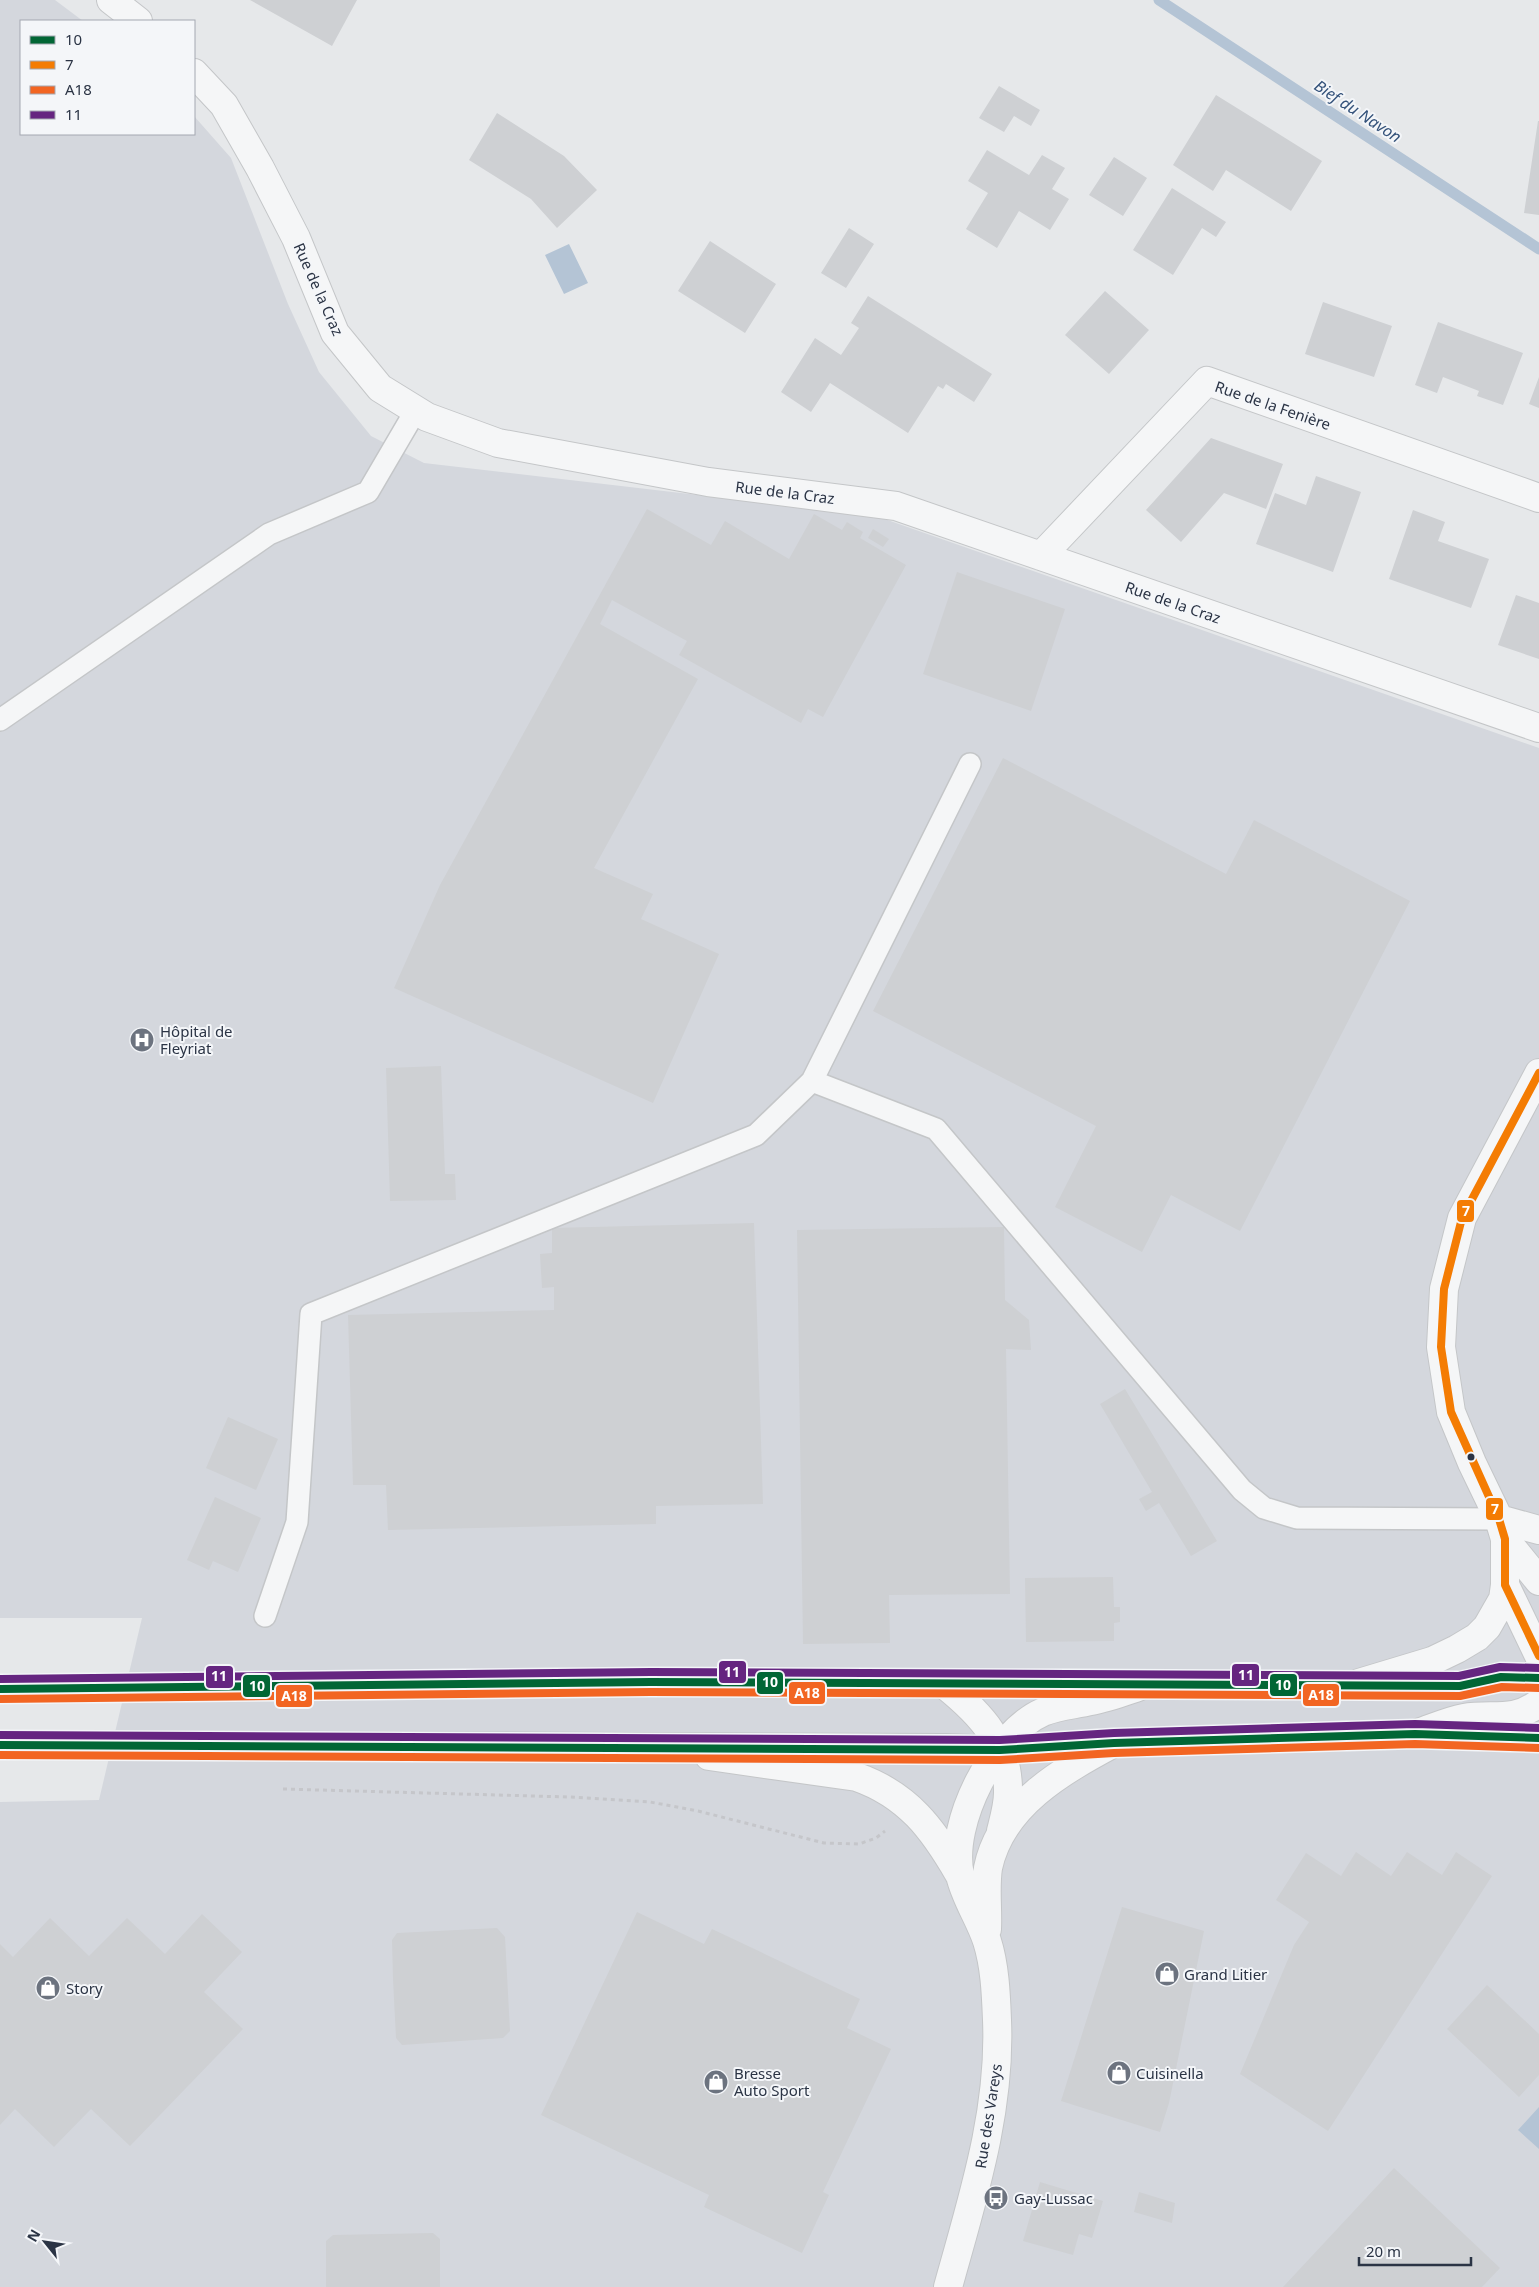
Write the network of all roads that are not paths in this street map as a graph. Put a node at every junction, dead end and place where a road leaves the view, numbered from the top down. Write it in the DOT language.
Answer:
graph roads {
  1 [pos="111,0"];
  2 [pos="137,20"];
  3 [pos="195,73"];
  4 [pos="416,410"];
  5 [pos="1539,498"];
  6 [pos="1041,556"];
  7 [pos="0,720"];
  8 [pos="1539,728"];
  9 [pos="970,764"];
  10 [pos="1539,1073"];
  11 [pos="812,1080"];
  12 [pos="1502,1529"];
  13 [pos="1539,1530"];
  14 [pos="1539,1581"];
  15 [pos="1505,1584"];
  16 [pos="266,1616"];
  17 [pos="1539,1656"];
  18 [pos="1539,1678"];
  19 [pos="945,1685"];
  20 [pos="1142,1686"];
  21 [pos="1347,1686"];
  22 [pos="0,1689"];
  23 [pos="1539,1703"];
  24 [pos="1415,1734"];
  25 [pos="1539,1738"];
  26 [pos="1114,1743"];
  27 [pos="0,1745"];
  28 [pos="645,1747"];
  29 [pos="1000,1750"];
  30 [pos="1000,1835"];
  31 [pos="960,1874"];
  32 [pos="987,1941"];
  33 [pos="948,2287"];
  1 -- 2 [label="street"];
  3 -- 4 [label="street, Rue de la Craz"];
  4 -- 6 [label="street, Rue de la Craz"];
  4 -- 7 [label="lane"];
  5 -- 6 [label="street, Rue de la Fenière"];
  6 -- 8 [label="street, Rue de la Craz"];
  9 -- 11 [label="lane"];
  10 -- 12 [label="street"];
  11 -- 12 [label="lane"];
  11 -- 16 [label="lane"];
  12 -- 13 [label="street"];
  12 -- 14 [label="street"];
  12 -- 15 [label="street"];
  15 -- 17 [label="street"];
  15 -- 21 [label="street"];
  18 -- 21 [label="main road"];
  19 -- 20 [label="main road"];
  19 -- 22 [label="main road"];
  19 -- 29 [label="street, Rue des Vareys"];
  20 -- 21 [label="main road"];
  20 -- 29 [label="street, Rue des Vareys"];
  23 -- 24 [label="street"];
  24 -- 25 [label="main road"];
  24 -- 26 [label="main road"];
  26 -- 29 [label="main road"];
  26 -- 30 [label="street, Rue des Vareys"];
  27 -- 28 [label="main road"];
  28 -- 29 [label="main road"];
  28 -- 31 [label="street, Rue des Vareys"];
  29 -- 30 [label="street, Rue des Vareys"];
  29 -- 31 [label="street, Rue des Vareys"];
  30 -- 32 [label="street, Rue des Vareys"];
  31 -- 32 [label="street, Rue des Vareys"];
  32 -- 33 [label="street, Rue des Vareys"];
}
